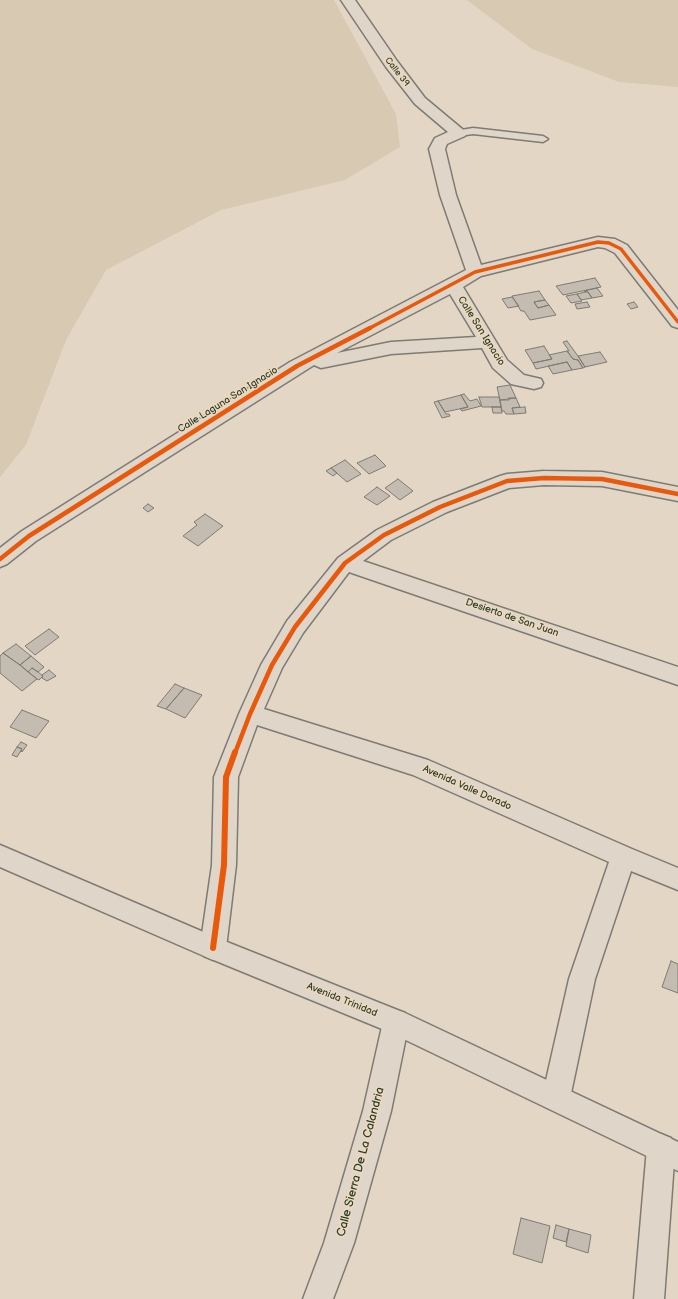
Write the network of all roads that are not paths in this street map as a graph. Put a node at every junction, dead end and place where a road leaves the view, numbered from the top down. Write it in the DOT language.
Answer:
graph roads {
  1 [pos="348,0"];
  2 [pos="459,133"];
  3 [pos="543,138"];
  4 [pos="475,272"];
  5 [pos="453,285"];
  6 [pos="678,322"];
  7 [pos="488,342"];
  8 [pos="297,366"];
  9 [pos="534,383"];
  10 [pos="678,494"];
  11 [pos="0,559"];
  12 [pos="345,563"];
  13 [pos="678,676"];
  14 [pos="250,714"];
  15 [pos="0,856"];
  16 [pos="622,857"];
  17 [pos="678,879"];
  18 [pos="213,948"];
  19 [pos="396,1022"];
  20 [pos="556,1098"];
  21 [pos="669,1152"];
  22 [pos="318,1299"];
  23 [pos="649,1299"];
  1 -- 2 [label="street, Calle 39"];
  2 -- 3 [label="lane"];
  2 -- 4 [label="street"];
  4 -- 5 [label="street, Calle Laguna San Ignacio"];
  4 -- 6 [label="street, Calle Laguna San Ignacio"];
  5 -- 7 [label="street, Calle San Ignacio"];
  5 -- 8 [label="street, Calle Laguna San Ignacio"];
  7 -- 8 [label="street"];
  7 -- 9 [label="street, Calle San Ignacio"];
  8 -- 11 [label="street, Calle Laguna San Ignacio"];
  10 -- 12 [label="street"];
  12 -- 13 [label="street, Desierto de San Juan"];
  12 -- 14 [label="street"];
  14 -- 16 [label="street, Avenida Valle Dorado"];
  14 -- 18 [label="street"];
  15 -- 18 [label="street, Avenida Trinidad"];
  16 -- 17 [label="street, Avenida Valle Dorado"];
  16 -- 20 [label="street"];
  18 -- 19 [label="street, Avenida Trinidad"];
  19 -- 20 [label="street, Avenida Trinidad"];
  19 -- 22 [label="street, Calle Sierra De La Calandria"];
  20 -- 21 [label="street, Avenida Trinidad"];
  21 -- 23 [label="street"];
}
